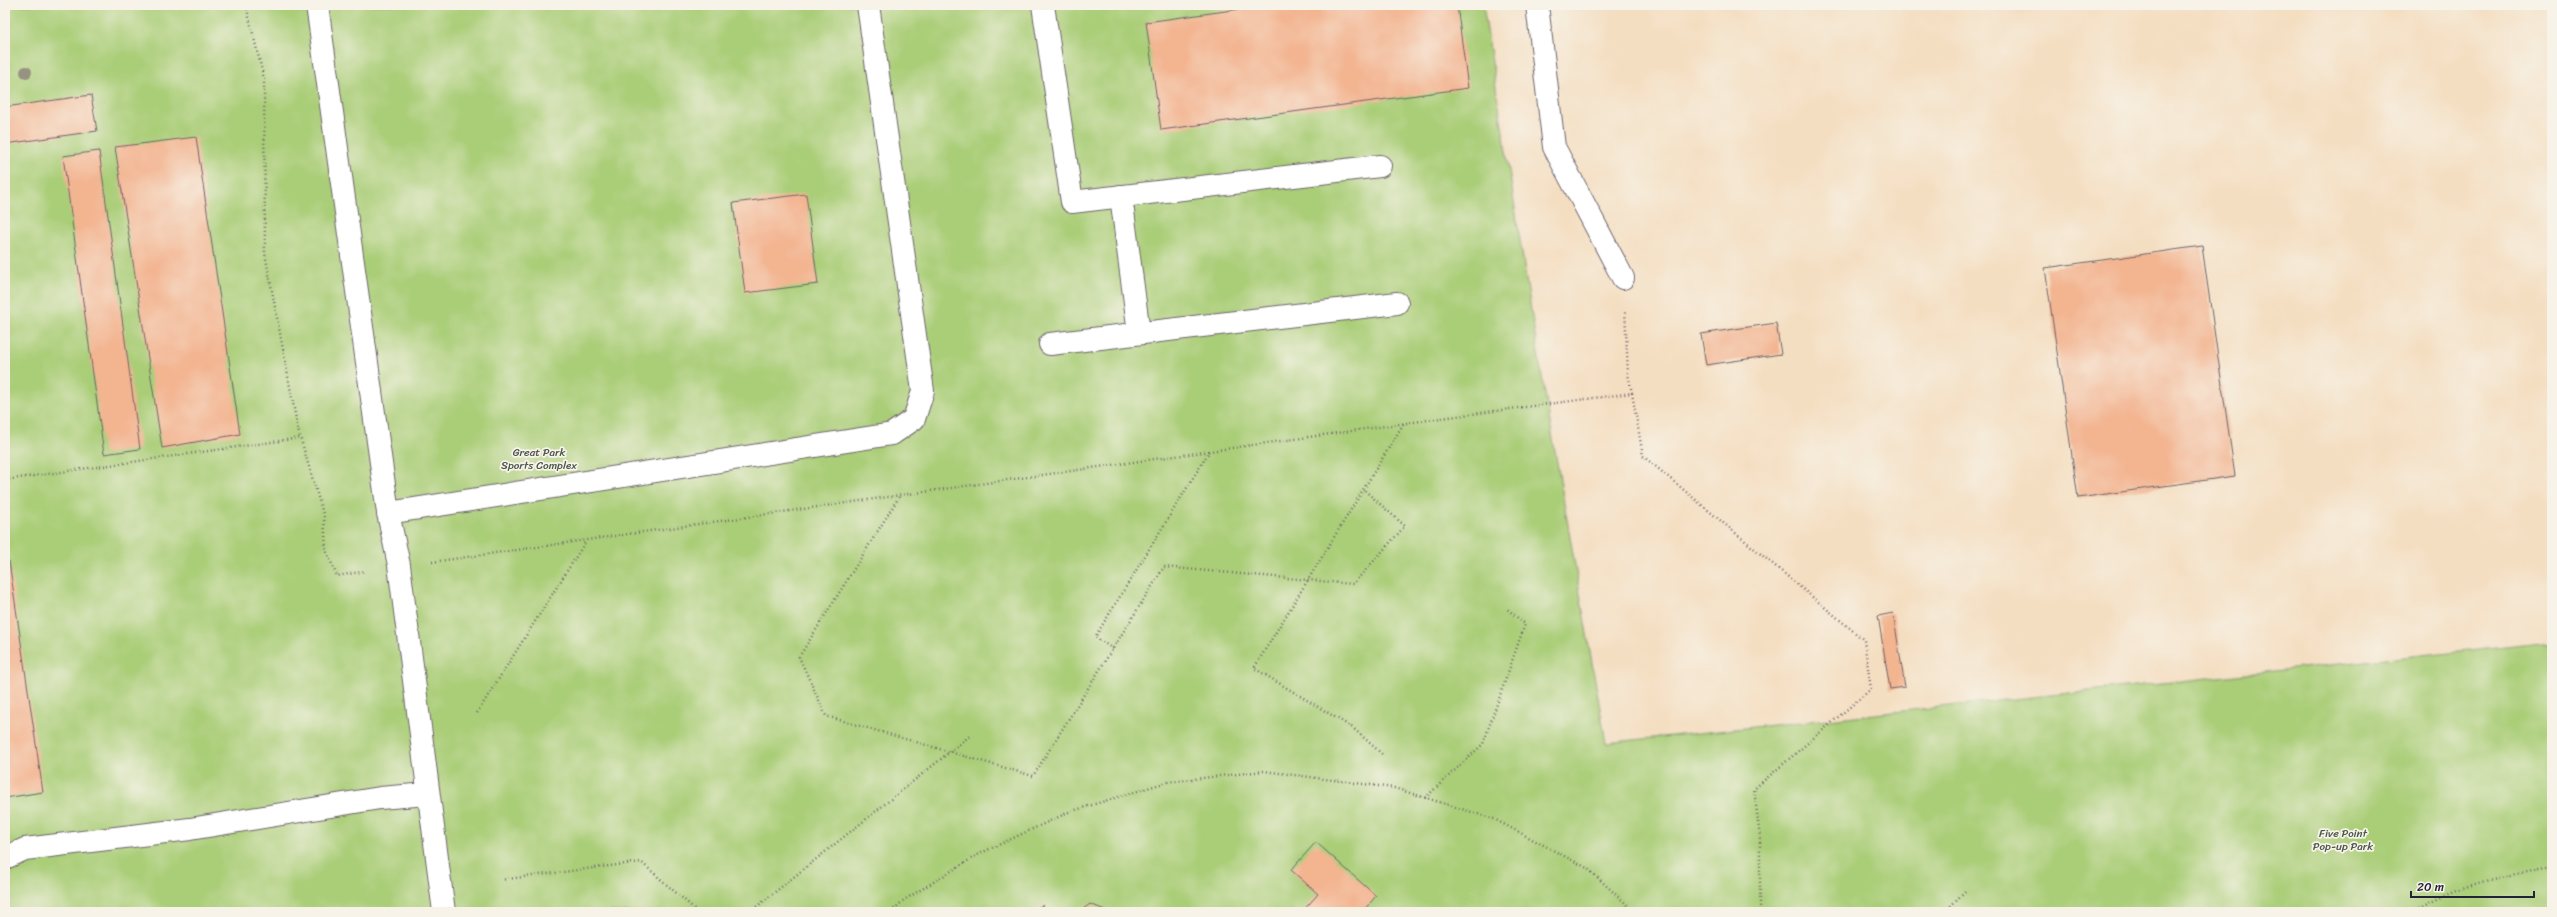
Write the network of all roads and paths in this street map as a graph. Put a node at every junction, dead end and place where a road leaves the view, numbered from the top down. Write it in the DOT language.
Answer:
graph roads {
  1 [pos="317,5"];
  2 [pos="868,5"];
  3 [pos="1043,5"];
  4 [pos="1537,5"];
  5 [pos="1380,166"];
  6 [pos="1121,196"];
  7 [pos="1623,278"];
  8 [pos="1397,303"];
  9 [pos="1138,333"];
  10 [pos="1050,344"];
  11 [pos="1632,393"];
  12 [pos="1404,423"];
  13 [pos="300,438"];
  14 [pos="1209,452"];
  15 [pos="5,480"];
  16 [pos="1363,489"];
  17 [pos="899,496"];
  18 [pos="388,512"];
  19 [pos="586,540"];
  20 [pos="1307,580"];
  21 [pos="1506,608"];
  22 [pos="1113,649"];
  23 [pos="477,713"];
  24 [pos="971,735"];
  25 [pos="950,752"];
  26 [pos="1382,754"];
  27 [pos="427,794"];
  28 [pos="1425,798"];
  29 [pos="5,858"];
  30 [pos="2552,868"];
  31 [pos="500,880"];
  32 [pos="1965,891"];
  33 [pos="444,912"];
  34 [pos="698,912"];
  35 [pos="750,912"];
  36 [pos="891,912"];
  37 [pos="1635,912"];
  38 [pos="1760,912"];
  39 [pos="1945,912"];
  40 [pos="2413,912"];
  1 -- 18 [label="lane"];
  2 -- 18 [label="lane"];
  3 -- 6 [label="lane"];
  4 -- 7 [label="lane"];
  5 -- 6 [label="lane"];
  6 -- 9 [label="lane"];
  8 -- 9 [label="lane"];
  9 -- 10 [label="lane"];
  11 -- 38 [label="path"];
  12 -- 16 [label="path"];
  13 -- 15 [label="path"];
  14 -- 22 [label="path"];
  16 -- 20 [label="path"];
  16 -- 20 [label="path"];
  17 -- 25 [label="path"];
  18 -- 27 [label="lane"];
  19 -- 23 [label="path"];
  20 -- 22 [label="path"];
  20 -- 26 [label="path"];
  21 -- 28 [label="path"];
  22 -- 25 [label="path"];
  24 -- 25 [label="path"];
  25 -- 35 [label="path"];
  27 -- 29 [label="lane"];
  27 -- 33 [label="lane"];
  28 -- 36 [label="path"];
  28 -- 37 [label="path"];
  30 -- 40 [label="path"];
  31 -- 34 [label="path"];
  32 -- 39 [label="path"];
}
